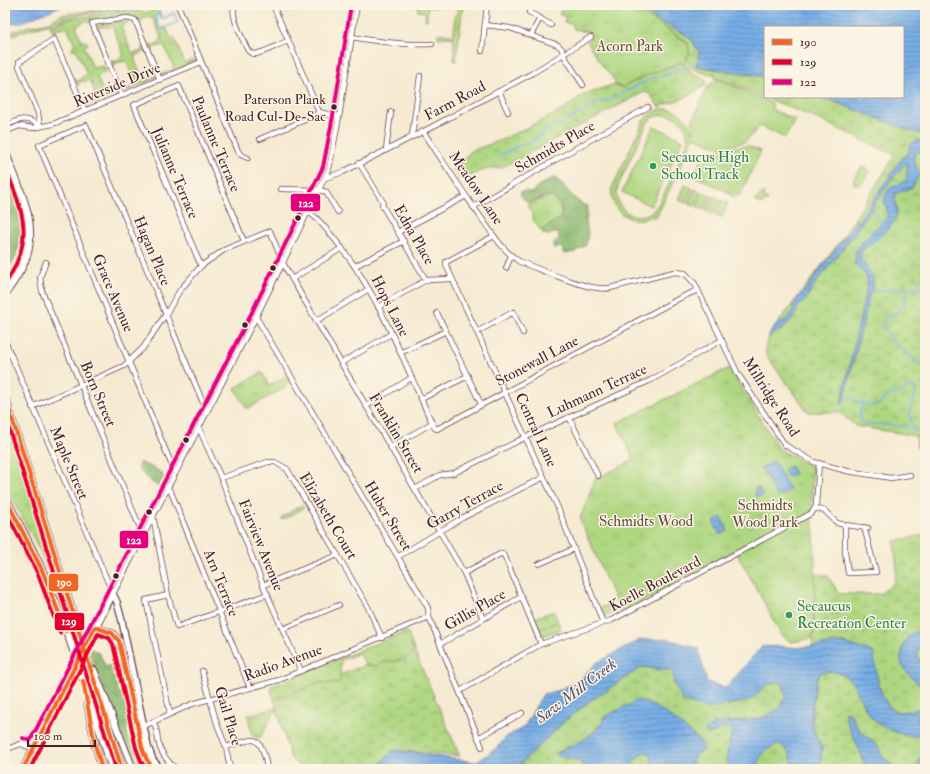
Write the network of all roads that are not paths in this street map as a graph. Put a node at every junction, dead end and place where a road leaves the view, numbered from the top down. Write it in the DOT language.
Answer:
graph roads {
  1 [pos="178,5"];
  2 [pos="235,5"];
  3 [pos="273,5"];
  4 [pos="357,5"];
  5 [pos="486,5"];
  6 [pos="529,12"];
  7 [pos="540,18"];
  8 [pos="485,25"];
  9 [pos="551,25"];
  10 [pos="531,36"];
  11 [pos="352,37"];
  12 [pos="591,37"];
  13 [pos="288,40"];
  14 [pos="432,44"];
  15 [pos="482,51"];
  16 [pos="563,54"];
  17 [pos="202,62"];
  18 [pos="420,76"];
  19 [pos="160,80"];
  20 [pos="583,85"];
  21 [pos="499,91"];
  22 [pos="122,96"];
  23 [pos="149,98"];
  24 [pos="648,107"];
  25 [pos="85,111"];
  26 [pos="319,112"];
  27 [pos="391,112"];
  28 [pos="508,112"];
  29 [pos="339,117"];
  30 [pos="5,126"];
  31 [pos="40,126"];
  32 [pos="423,131"];
  33 [pos="5,132"];
  34 [pos="61,135"];
  35 [pos="412,136"];
  36 [pos="260,139"];
  37 [pos="386,150"];
  38 [pos="5,151"];
  39 [pos="248,158"];
  40 [pos="359,163"];
  41 [pos="6,168"];
  42 [pos="325,178"];
  43 [pos="281,189"];
  44 [pos="319,190"];
  45 [pos="466,196"];
  46 [pos="473,207"];
  47 [pos="308,212"];
  48 [pos="338,212"];
  49 [pos="398,232"];
  50 [pos="494,236"];
  51 [pos="244,241"];
  52 [pos="404,241"];
  53 [pos="342,248"];
  54 [pos="512,256"];
  55 [pos="46,262"];
  56 [pos="282,263"];
  57 [pos="201,266"];
  58 [pos="355,266"];
  59 [pos="506,268"];
  60 [pos="5,279"];
  61 [pos="292,279"];
  62 [pos="452,279"];
  63 [pos="426,280"];
  64 [pos="369,289"];
  65 [pos="698,290"];
  66 [pos="5,295"];
  67 [pos="378,307"];
  68 [pos="437,313"];
  69 [pos="166,314"];
  70 [pos="256,317"];
  71 [pos="316,321"];
  72 [pos="446,332"];
  73 [pos="477,332"];
  74 [pos="523,333"];
  75 [pos="391,334"];
  76 [pos="722,340"];
  77 [pos="5,341"];
  78 [pos="400,353"];
  79 [pos="129,363"];
  80 [pos="341,363"];
  81 [pos="468,376"];
  82 [pos="411,378"];
  83 [pos="82,386"];
  84 [pos="505,391"];
  85 [pos="5,396"];
  86 [pos="421,399"];
  87 [pos="481,404"];
  88 [pos="366,406"];
  89 [pos="32,407"];
  90 [pos="207,412"];
  91 [pos="569,417"];
  92 [pos="432,423"];
  93 [pos="199,428"];
  94 [pos="526,437"];
  95 [pos="391,448"];
  96 [pos="819,463"];
  97 [pos="175,473"];
  98 [pos="910,475"];
  99 [pos="544,476"];
  100 [pos="598,476"];
  101 [pos="221,478"];
  102 [pos="167,488"];
  103 [pos="415,489"];
  104 [pos="5,497"];
  105 [pos="816,508"];
  106 [pos="153,516"];
  107 [pos="846,525"];
  108 [pos="440,532"];
  109 [pos="143,535"];
  110 [pos="574,549"];
  111 [pos="338,555"];
  112 [pos="399,556"];
  113 [pos="539,564"];
  114 [pos="464,574"];
  115 [pos="263,584"];
  116 [pos="113,594"];
  117 [pos="268,594"];
  118 [pos="168,596"];
  119 [pos="522,597"];
  120 [pos="339,605"];
  121 [pos="221,612"];
  122 [pos="429,617"];
  123 [pos="483,619"];
  124 [pos="603,623"];
  125 [pos="283,629"];
  126 [pos="94,630"];
  127 [pos="80,635"];
  128 [pos="382,638"];
  129 [pos="440,644"];
  130 [pos="541,644"];
  131 [pos="202,671"];
  132 [pos="301,671"];
  133 [pos="83,681"];
  134 [pos="250,688"];
  135 [pos="460,691"];
  136 [pos="211,699"];
  137 [pos="522,713"];
  138 [pos="170,714"];
  139 [pos="154,722"];
  140 [pos="144,726"];
  141 [pos="478,738"];
  142 [pos="38,741"];
  143 [pos="21,744"];
  144 [pos="95,744"];
  145 [pos="226,747"];
  146 [pos="482,747"];
  147 [pos="33,749"];
  148 [pos="5,750"];
  149 [pos="23,769"];
  150 [pos="102,769"];
  151 [pos="112,769"];
  152 [pos="122,769"];
  153 [pos="133,769"];
  154 [pos="153,769"];
  155 [pos="161,769"];
  156 [pos="177,769"];
  157 [pos="230,769"];
  158 [pos="267,769"];
  1 -- 17 [label="street"];
  2 -- 13 [label="street"];
  3 -- 13 [label="street"];
  4 -- 11 [label="street"];
  5 -- 8 [label="street"];
  6 -- 7 [label="street"];
  7 -- 9 [label="street"];
  7 -- 10 [label="street"];
  8 -- 10 [label="street"];
  8 -- 15 [label="street"];
  10 -- 16 [label="street"];
  11 -- 14 [label="street"];
  11 -- 29 [label="street"];
  12 -- 16 [label="street, Farm Road"];
  13 -- 26 [label="street"];
  16 -- 20 [label="street"];
  16 -- 21 [label="street, Farm Road"];
  17 -- 19 [label="street, Riverside Drive"];
  17 -- 39 [label="street"];
  18 -- 35 [label="street"];
  19 -- 22 [label="street, Riverside Drive"];
  19 -- 22 [label="street"];
  21 -- 28 [label="street"];
  21 -- 32 [label="street, Farm Road"];
  22 -- 25 [label="street, Riverside Drive"];
  23 -- 51 [label="street, Paulanne Terrace"];
  23 -- 57 [label="street, Julianne Terrace"];
  24 -- 46 [label="street, Schmidts Place"];
  25 -- 31 [label="street, Riverside Drive"];
  25 -- 31 [label="street"];
  26 -- 29 [label="street"];
  26 -- 36 [label="street"];
  27 -- 37 [label="street"];
  29 -- 42 [label="street"];
  30 -- 31 [label="street"];
  31 -- 33 [label="street, Riverside Drive"];
  32 -- 35 [label="street, Farm Road"];
  32 -- 45 [label="street, Meadow Lane"];
  34 -- 69 [label="street, Hagan Place"];
  34 -- 79 [label="street, Grace Avenue"];
  35 -- 37 [label="street, Farm Road"];
  37 -- 40 [label="street, Farm Road"];
  38 -- 66 [label="highway"];
  40 -- 42 [label="street, Farm Road"];
  40 -- 49 [label="street, Edna Place"];
  41 -- 60 [label="highway"];
  42 -- 44 [label="street"];
  43 -- 44 [label="street"];
  44 -- 47 [label="street"];
  44 -- 48 [label="street"];
  45 -- 46 [label="street, Meadow Lane"];
  45 -- 49 [label="street"];
  46 -- 50 [label="street, Meadow Lane"];
  47 -- 53 [label="street, Hops Lane"];
  47 -- 56 [label="street"];
  49 -- 52 [label="street, Edna Place"];
  50 -- 54 [label="street, Meadow Lane"];
  50 -- 62 [label="street, Central Lane"];
  51 -- 56 [label="street, Franklin Street"];
  51 -- 57 [label="street"];
  52 -- 58 [label="street"];
  52 -- 63 [label="street, Edna Place"];
  53 -- 58 [label="street, Hops Lane"];
  53 -- 61 [label="street"];
  54 -- 59 [label="street"];
  54 -- 65 [label="street, Meadow Lane"];
  55 -- 83 [label="street, Born Street"];
  56 -- 61 [label="street, Franklin Street"];
  56 -- 70 [label="street"];
  57 -- 69 [label="street"];
  58 -- 64 [label="street, Hops Lane"];
  61 -- 71 [label="street, Franklin Street"];
  62 -- 63 [label="street"];
  62 -- 73 [label="street, Central Lane"];
  63 -- 67 [label="street"];
  64 -- 67 [label="street, Hops Lane"];
  64 -- 71 [label="street"];
  65 -- 76 [label="street, Millridge Road"];
  65 -- 84 [label="street, Stonewall Lane"];
  67 -- 75 [label="street, Hops Lane"];
  68 -- 72 [label="street"];
  69 -- 79 [label="street"];
  69 -- 90 [label="street, Hagan Place"];
  70 -- 90 [label="street"];
  70 -- 112 [label="street, Huber Street"];
  71 -- 80 [label="street, Franklin Street"];
  72 -- 78 [label="street"];
  72 -- 81 [label="street"];
  73 -- 74 [label="street"];
  73 -- 84 [label="street, Central Lane"];
  75 -- 78 [label="street, Hops Lane"];
  75 -- 80 [label="street"];
  76 -- 91 [label="street, Luhmann Terrace"];
  76 -- 96 [label="street, Millridge Road"];
  77 -- 89 [label="street, Maple Street"];
  78 -- 82 [label="street, Hops Lane"];
  79 -- 83 [label="street"];
  79 -- 97 [label="street, Grace Avenue"];
  80 -- 88 [label="street, Franklin Street"];
  81 -- 86 [label="street"];
  81 -- 87 [label="street"];
  82 -- 86 [label="street, Hops Lane"];
  82 -- 88 [label="street"];
  83 -- 89 [label="street"];
  83 -- 109 [label="street, Born Street"];
  84 -- 87 [label="street, Stonewall Lane"];
  84 -- 94 [label="street, Central Lane"];
  85 -- 127 [label="highway"];
  86 -- 92 [label="street, Hops Lane"];
  87 -- 92 [label="street, Stonewall Lane"];
  88 -- 95 [label="street, Franklin Street"];
  89 -- 116 [label="street, Maple Street"];
  90 -- 93 [label="street"];
  91 -- 94 [label="street, Luhmann Terrace"];
  91 -- 100 [label="street"];
  92 -- 95 [label="street"];
  93 -- 97 [label="street"];
  93 -- 101 [label="street, Fairview Avenue"];
  94 -- 99 [label="street, Central Lane"];
  94 -- 103 [label="street, Luhmann Terrace"];
  95 -- 103 [label="street, Franklin Street"];
  96 -- 98 [label="street, Millridge Road"];
  96 -- 105 [label="street"];
  97 -- 102 [label="street"];
  99 -- 108 [label="street, Garry Terrace"];
  99 -- 110 [label="street, Central Lane"];
  101 -- 111 [label="street, Elizabeth Court"];
  101 -- 115 [label="street, Fairview Avenue"];
  102 -- 106 [label="street"];
  102 -- 121 [label="street, Arn Terrace"];
  103 -- 108 [label="street, Franklin Street"];
  104 -- 133 [label="highway"];
  105 -- 107 [label="street"];
  105 -- 124 [label="street, Koelle Boulevard"];
  106 -- 109 [label="street"];
  106 -- 118 [label="street"];
  107 -- 107 [label="street"];
  108 -- 112 [label="street, Garry Terrace"];
  108 -- 114 [label="street, Franklin Street"];
  109 -- 116 [label="street"];
  110 -- 113 [label="street"];
  110 -- 124 [label="street, Central Lane"];
  111 -- 115 [label="street"];
  111 -- 128 [label="street, Elizabeth Court"];
  112 -- 122 [label="street, Huber Street"];
  114 -- 119 [label="street"];
  114 -- 123 [label="street, Franklin Street"];
  115 -- 117 [label="street, Fairview Avenue"];
  116 -- 126 [label="main road"];
  116 -- 140 [label="main road"];
  117 -- 121 [label="street"];
  117 -- 125 [label="street, Fairview Avenue"];
  118 -- 121 [label="street"];
  118 -- 138 [label="street"];
  119 -- 123 [label="street, Gillis Place"];
  119 -- 130 [label="street"];
  120 -- 125 [label="street"];
  121 -- 134 [label="street, Arn Terrace"];
  122 -- 128 [label="street, Radio Avenue"];
  122 -- 129 [label="street, Huber Street"];
  123 -- 129 [label="street, Gillis Place"];
  124 -- 130 [label="street, Koelle Boulevard"];
  125 -- 132 [label="street, Fairview Avenue"];
  126 -- 142 [label="main road, bridge"];
  126 -- 154 [label="highway"];
  127 -- 152 [label="highway"];
  127 -- 153 [label="highway"];
  128 -- 132 [label="street, Radio Avenue"];
  129 -- 135 [label="street, Huber Street"];
  130 -- 135 [label="street, Koelle Boulevard"];
  131 -- 136 [label="street, Gail Place"];
  132 -- 134 [label="street, Radio Avenue"];
  133 -- 144 [label="highway"];
  133 -- 151 [label="highway"];
  134 -- 136 [label="street, Radio Avenue"];
  135 -- 141 [label="street, Huber Street"];
  136 -- 138 [label="street, Radio Avenue"];
  136 -- 145 [label="street, Gail Place"];
  137 -- 141 [label="street"];
  138 -- 139 [label="street, Radio Avenue"];
  139 -- 140 [label="street, Radio Avenue"];
  139 -- 156 [label="street"];
  140 -- 155 [label="main road"];
  141 -- 146 [label="street, Huber Street"];
  142 -- 143 [label="street"];
  142 -- 147 [label="main road"];
  143 -- 147 [label="street"];
  143 -- 148 [label="street"];
  144 -- 150 [label="main road"];
  145 -- 157 [label="street, Gail Place"];
  145 -- 158 [label="street"];
  147 -- 149 [label="main road"];
}
